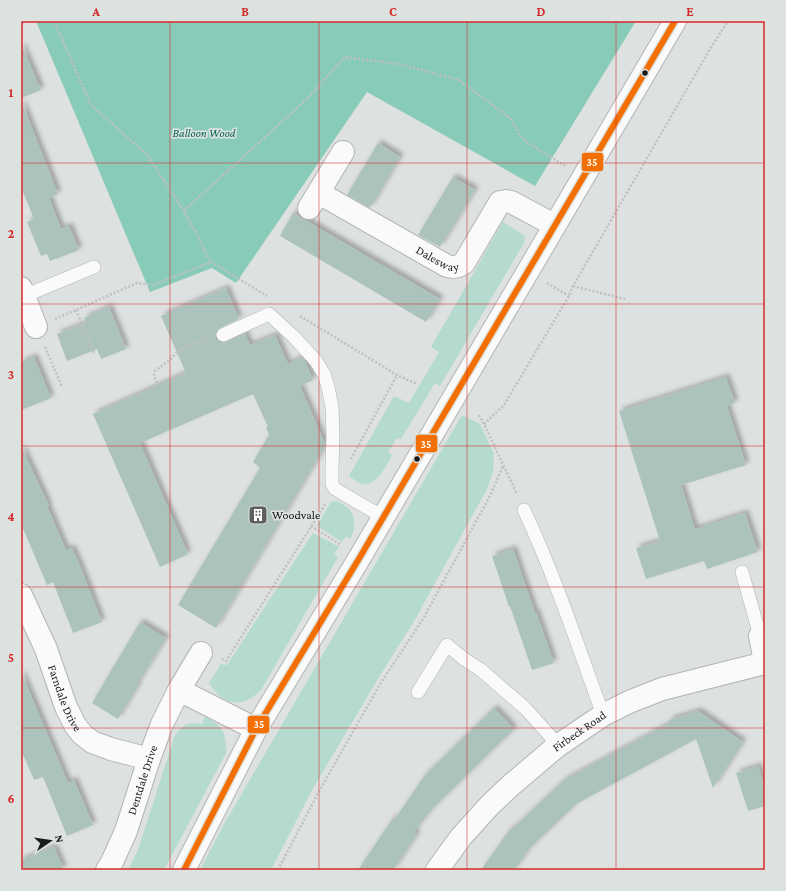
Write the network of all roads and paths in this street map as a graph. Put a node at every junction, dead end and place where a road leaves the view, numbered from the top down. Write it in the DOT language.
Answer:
graph roads {
  1 [pos="54,21"];
  2 [pos="675,21"];
  3 [pos="728,21"];
  4 [pos="343,152"];
  5 [pos="583,177"];
  6 [pos="184,211"];
  7 [pos="554,225"];
  8 [pos="211,262"];
  9 [pos="94,267"];
  10 [pos="153,285"];
  11 [pos="573,286"];
  12 [pos="23,292"];
  13 [pos="625,299"];
  14 [pos="76,310"];
  15 [pos="36,327"];
  16 [pos="223,335"];
  17 [pos="94,353"];
  18 [pos="397,375"];
  19 [pos="157,383"];
  20 [pos="62,387"];
  21 [pos="479,415"];
  22 [pos="484,424"];
  23 [pos="503,466"];
  24 [pos="335,490"];
  25 [pos="524,510"];
  26 [pos="383,518"];
  27 [pos="311,526"];
  28 [pos="360,557"];
  29 [pos="742,572"];
  30 [pos="21,595"];
  31 [pos="760,636"];
  32 [pos="201,653"];
  33 [pos="765,662"];
  34 [pos="179,690"];
  35 [pos="418,692"];
  36 [pos="603,715"];
  37 [pos="256,728"];
  38 [pos="556,747"];
  39 [pos="149,759"];
  40 [pos="107,870"];
  41 [pos="184,870"];
  42 [pos="278,870"];
  43 [pos="437,870"];
  1 -- 6 [label="path"];
  2 -- 5 [label="street"];
  3 -- 11 [label="path"];
  4 -- 7 [label="street, Dalesway"];
  5 -- 6 [label="path"];
  5 -- 7 [label="street"];
  6 -- 8 [label="path"];
  7 -- 26 [label="street"];
  9 -- 12 [label="lane"];
  10 -- 14 [label="path"];
  11 -- 13 [label="path"];
  11 -- 22 [label="path"];
  12 -- 15 [label="street"];
  14 -- 15 [label="path"];
  14 -- 17 [label="path"];
  15 -- 20 [label="path"];
  16 -- 19 [label="path"];
  16 -- 24 [label="lane"];
  18 -- 24 [label="path"];
  21 -- 22 [label="path"];
  22 -- 23 [label="path"];
  23 -- 25 [label="path"];
  23 -- 42 [label="path"];
  24 -- 26 [label="lane"];
  24 -- 27 [label="path"];
  25 -- 36 [label="lane"];
  26 -- 28 [label="street"];
  27 -- 28 [label="path"];
  27 -- 32 [label="path"];
  28 -- 37 [label="street"];
  29 -- 31 [label="lane"];
  30 -- 39 [label="street, Farndale Drive"];
  31 -- 33 [label="street"];
  32 -- 34 [label="street, Dentdale Drive"];
  33 -- 36 [label="street, Firbeck Road"];
  34 -- 37 [label="street"];
  34 -- 39 [label="street, Dentdale Drive"];
  35 -- 38 [label="lane"];
  36 -- 38 [label="street, Firbeck Road"];
  37 -- 41 [label="street"];
  38 -- 43 [label="street, Firbeck Road"];
  39 -- 40 [label="street, Dentdale Drive"];
}
